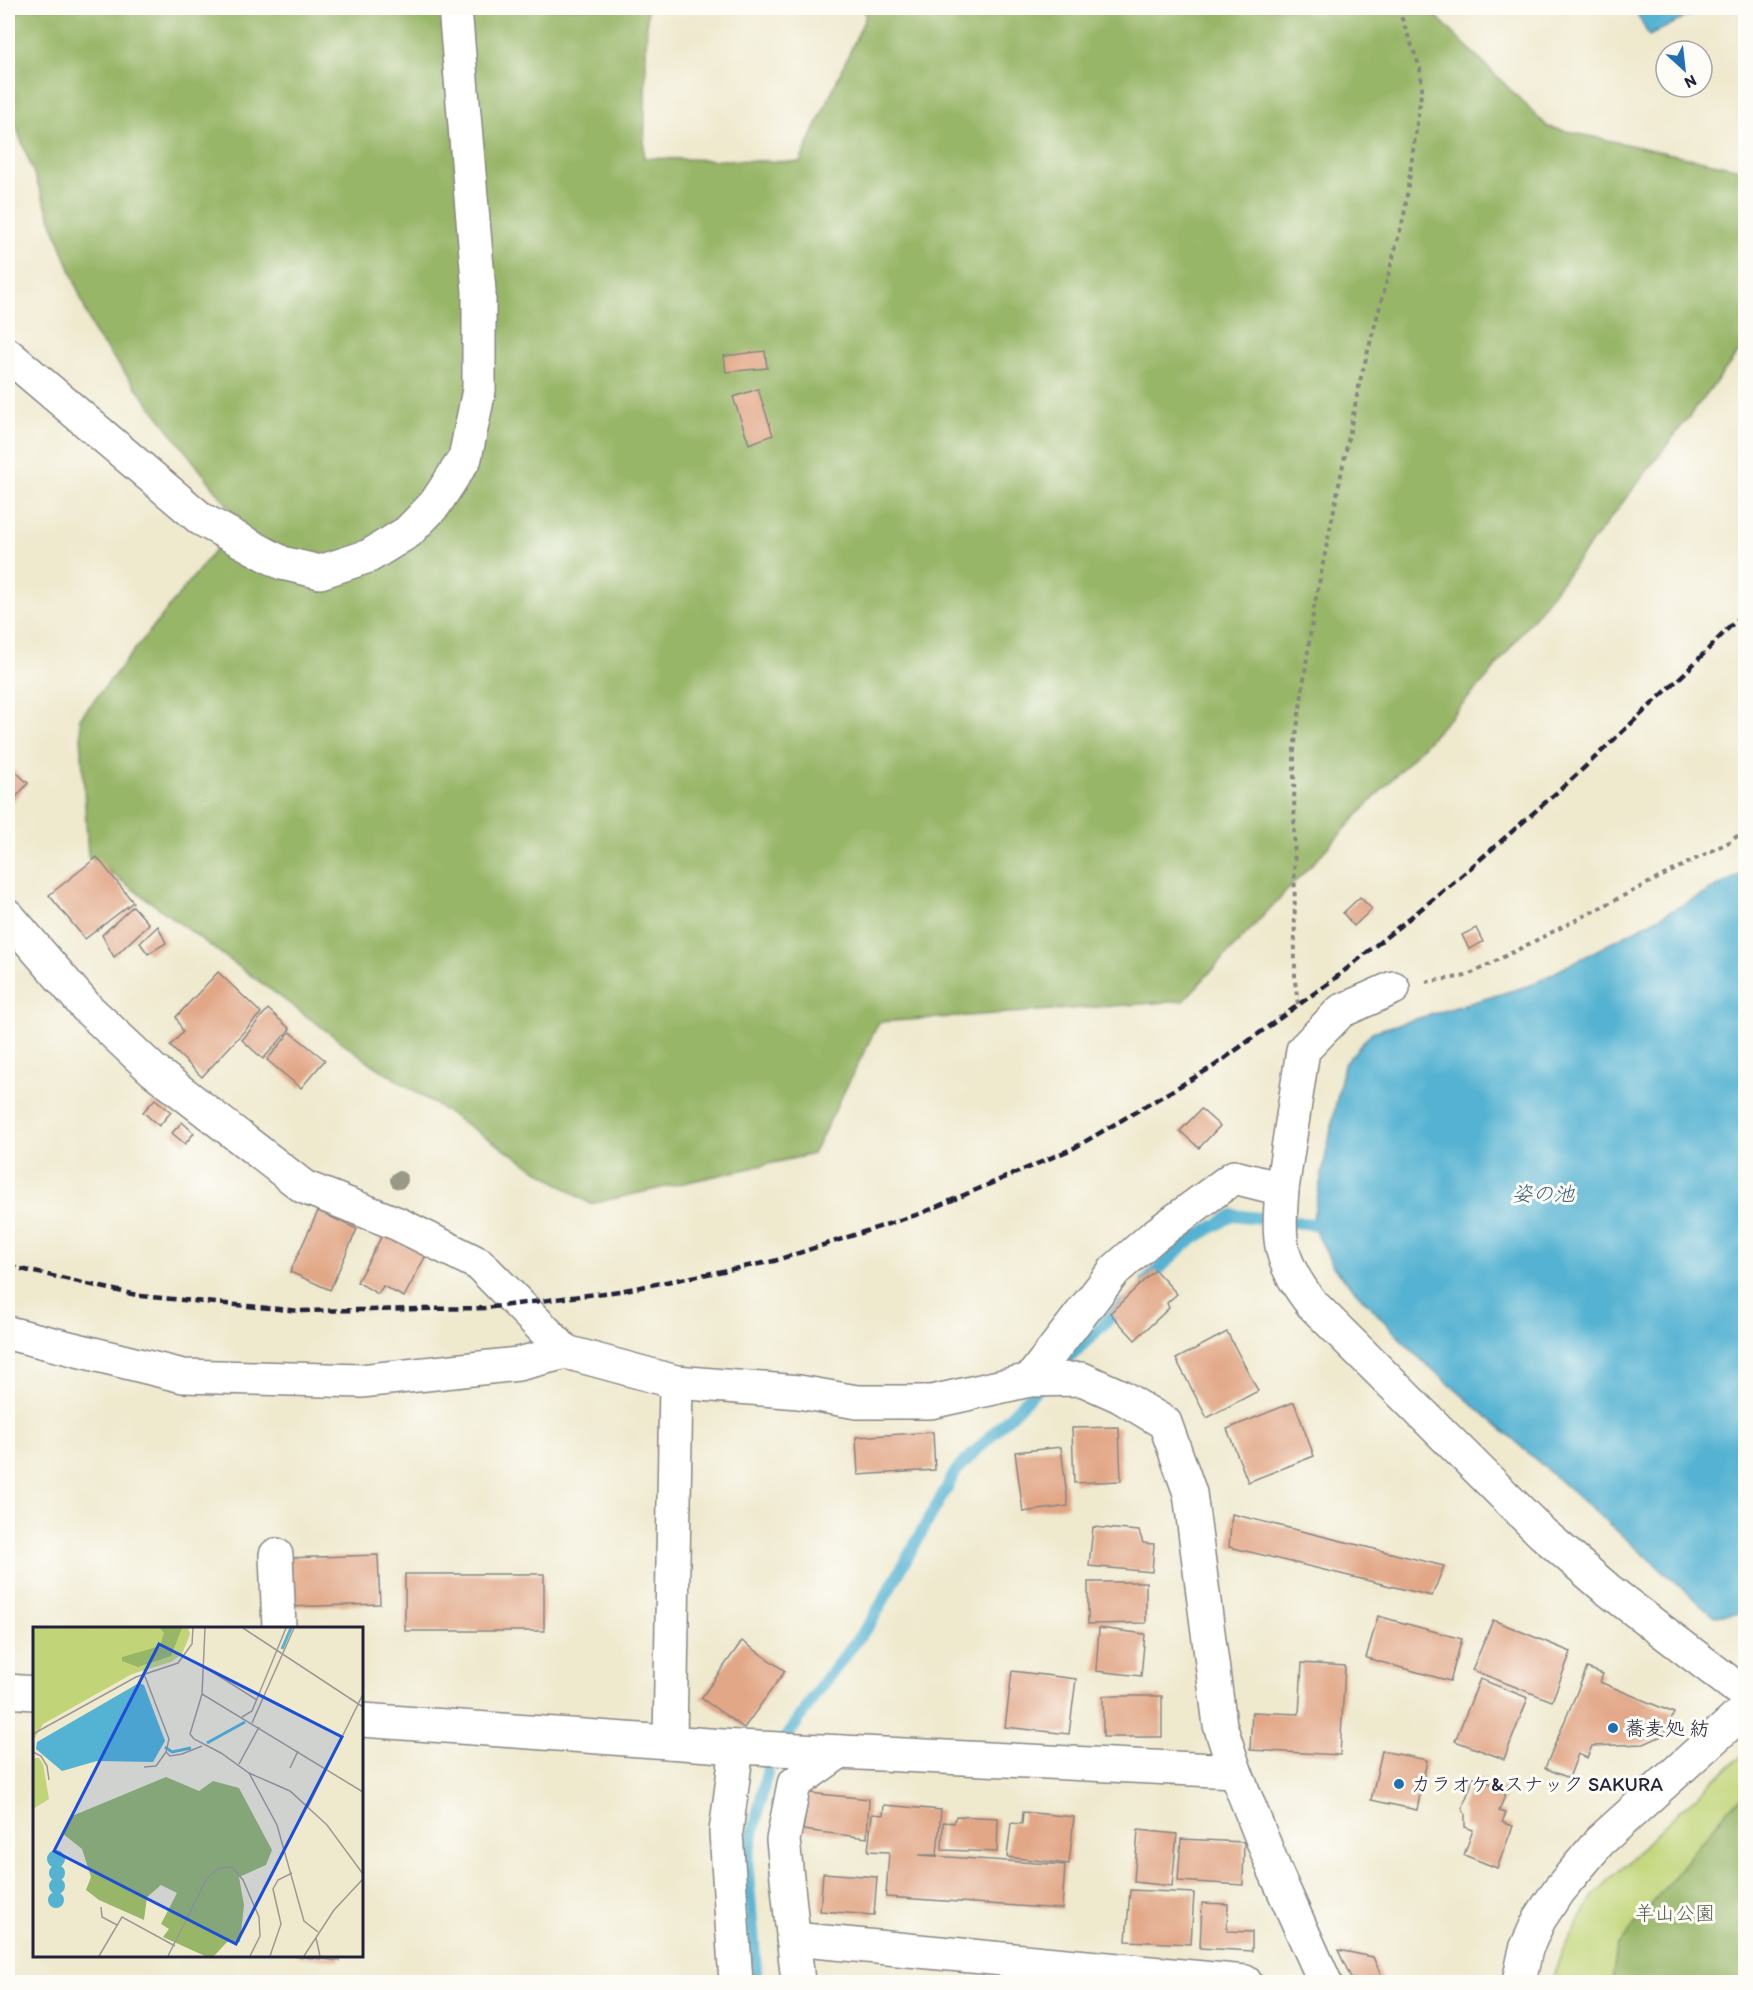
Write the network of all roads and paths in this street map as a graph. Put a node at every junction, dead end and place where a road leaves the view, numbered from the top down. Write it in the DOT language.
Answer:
graph roads {
  1 [pos="455,8"];
  2 [pos="1398,8"];
  3 [pos="8,355"];
  4 [pos="1746,829"];
  5 [pos="8,916"];
  6 [pos="1393,988"];
  7 [pos="1303,1050"];
  8 [pos="1282,1189"];
  9 [pos="8,1333"];
  10 [pos="566,1352"];
  11 [pos="1029,1380"];
  12 [pos="676,1382"];
  13 [pos="276,1555"];
  14 [pos="279,1627"];
  15 [pos="8,1691"];
  16 [pos="33,1693"];
  17 [pos="1746,1695"];
  18 [pos="1746,1708"];
  19 [pos="363,1720"];
  20 [pos="670,1742"];
  21 [pos="738,1747"];
  22 [pos="839,1752"];
  23 [pos="1235,1772"];
  24 [pos="793,1939"];
  25 [pos="736,1983"];
  26 [pos="798,1983"];
  27 [pos="1245,1983"];
  28 [pos="1325,1983"];
  29 [pos="1519,1983"];
  1 -- 3 [label="street"];
  2 -- 7 [label="path"];
  4 -- 6 [label="path"];
  5 -- 10 [label="street"];
  6 -- 7 [label="street"];
  7 -- 8 [label="street"];
  8 -- 11 [label="street"];
  8 -- 17 [label="street"];
  9 -- 10 [label="street"];
  10 -- 12 [label="street"];
  11 -- 12 [label="street"];
  11 -- 23 [label="street"];
  12 -- 20 [label="street"];
  13 -- 14 [label="street"];
  15 -- 16 [label="street"];
  18 -- 29 [label="street"];
  19 -- 20 [label="street"];
  20 -- 21 [label="street"];
  21 -- 22 [label="street"];
  21 -- 25 [label="street"];
  22 -- 23 [label="street"];
  22 -- 24 [label="street"];
  23 -- 28 [label="street"];
  24 -- 26 [label="street"];
  24 -- 27 [label="street"];
}
